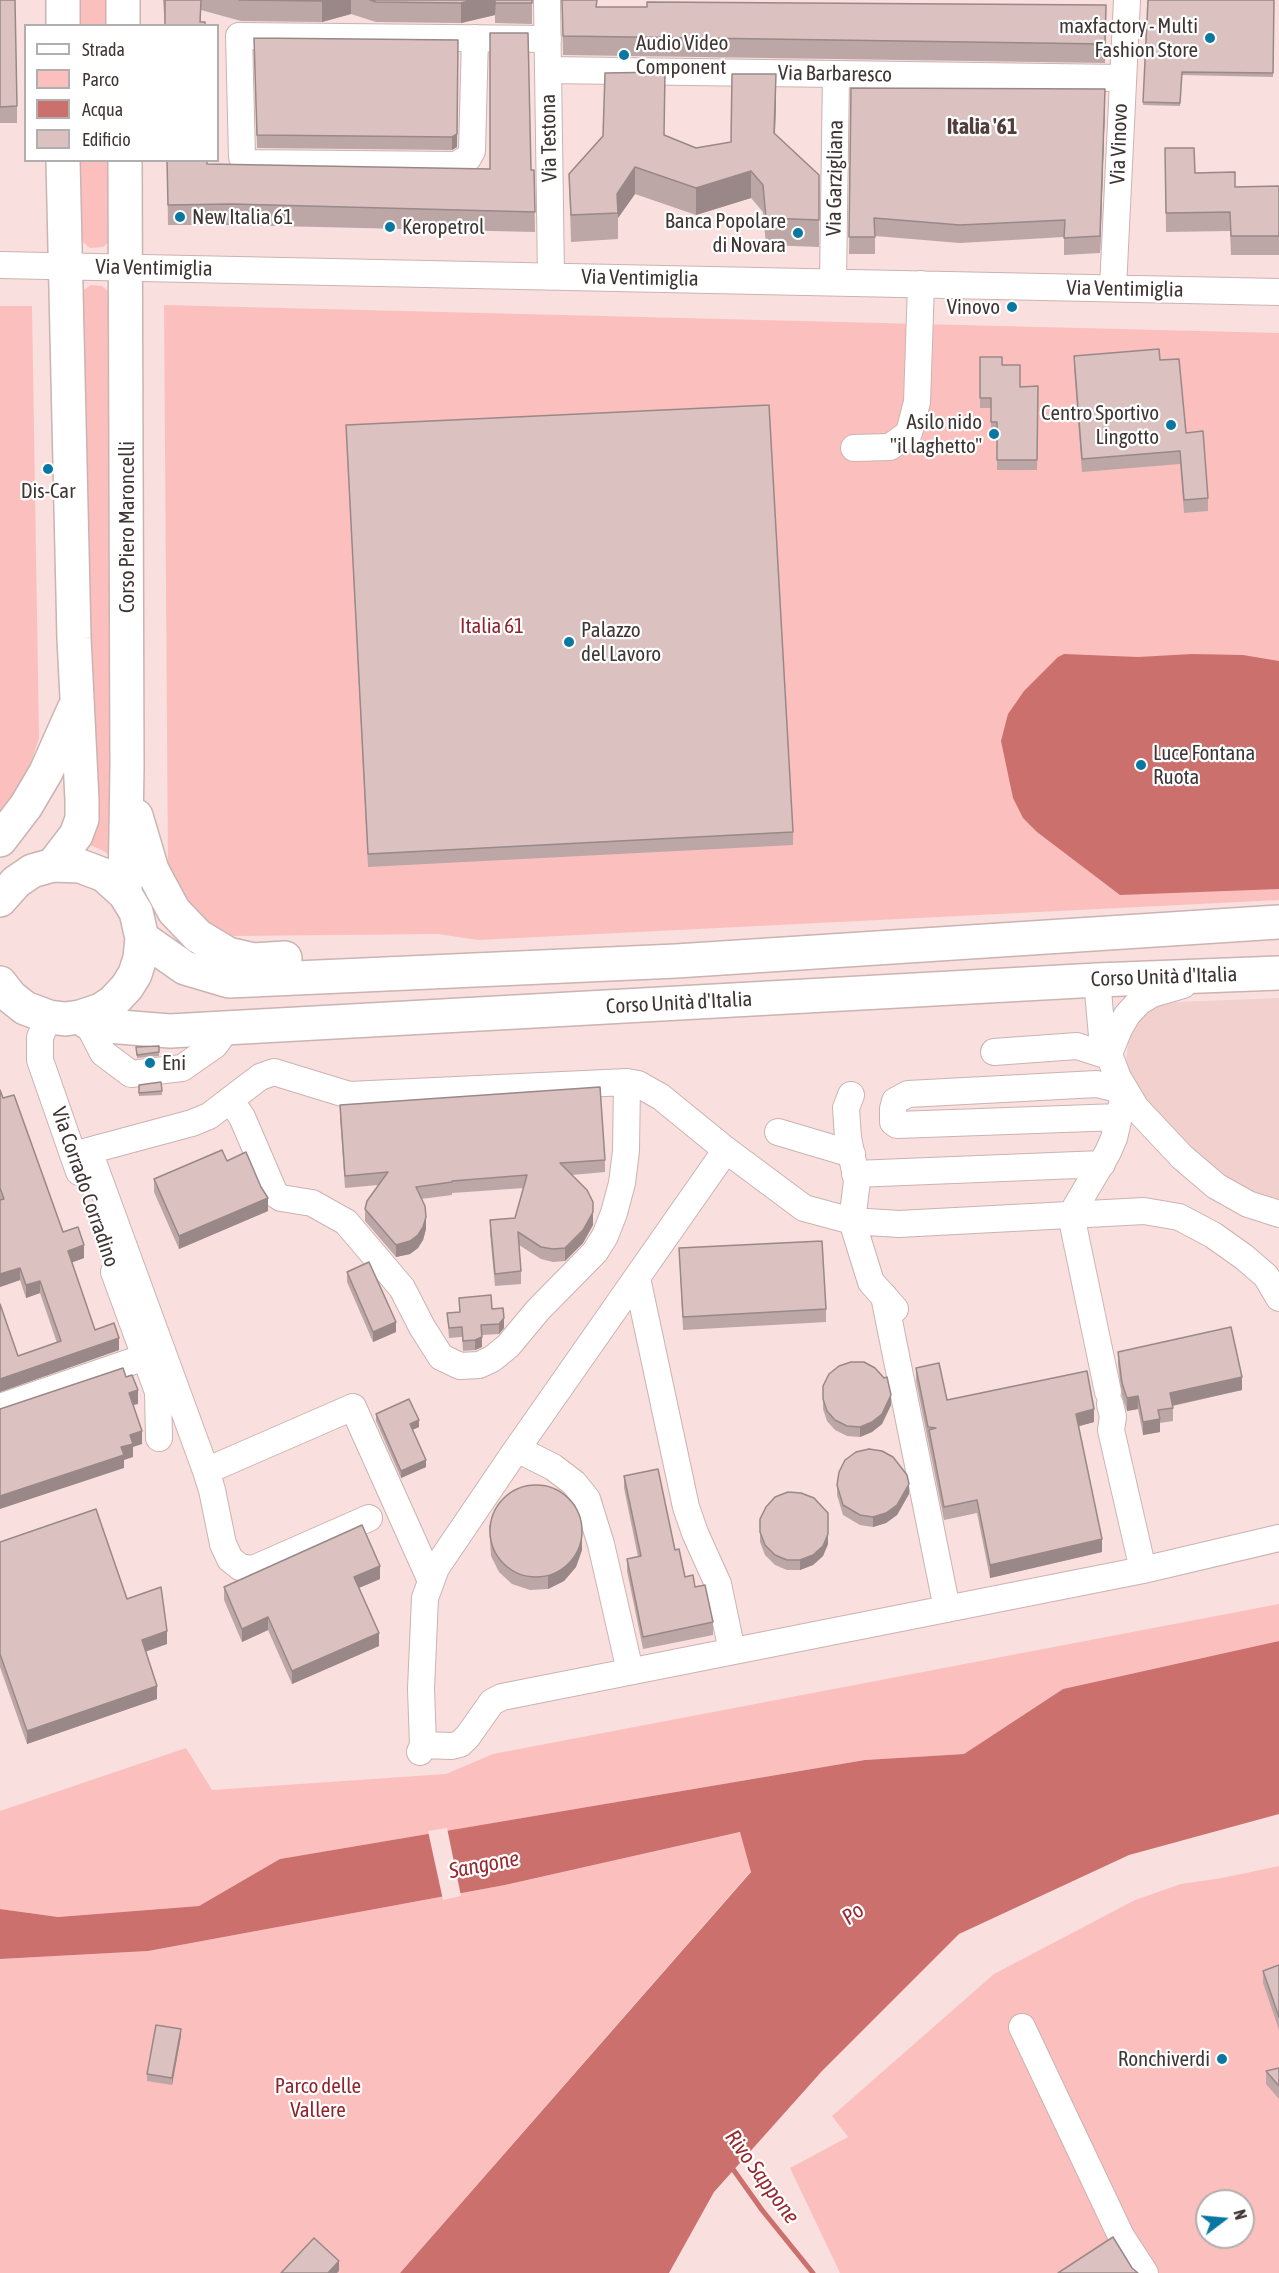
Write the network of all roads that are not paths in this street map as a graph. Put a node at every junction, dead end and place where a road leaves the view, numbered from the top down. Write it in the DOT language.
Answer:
graph roads {
  1 [pos="63,0"];
  2 [pos="123,0"];
  3 [pos="547,0"];
  4 [pos="1126,0"];
  5 [pos="63,24"];
  6 [pos="123,24"];
  7 [pos="475,38"];
  8 [pos="548,39"];
  9 [pos="548,70"];
  10 [pos="836,74"];
  11 [pos="1122,78"];
  12 [pos="63,162"];
  13 [pos="125,162"];
  14 [pos="0,265"];
  15 [pos="64,266"];
  16 [pos="126,267"];
  17 [pos="551,276"];
  18 [pos="833,282"];
  19 [pos="921,284"];
  20 [pos="1113,288"];
  21 [pos="1279,292"];
  22 [pos="854,448"];
  23 [pos="77,702"];
  24 [pos="127,767"];
  25 [pos="0,840"];
  26 [pos="53,865"];
  27 [pos="125,894"];
  28 [pos="0,900"];
  29 [pos="1279,922"];
  30 [pos="142,938"];
  31 [pos="454,971"];
  32 [pos="1279,973"];
  33 [pos="1210,976"];
  34 [pos="1097,980"];
  35 [pos="0,983"];
  36 [pos="48,1015"];
  37 [pos="228,1028"];
  38 [pos="994,1052"];
  39 [pos="1108,1056"];
  40 [pos="627,1082"];
  41 [pos="1125,1091"];
  42 [pos="851,1095"];
  43 [pos="230,1100"];
  44 [pos="1119,1117"];
  45 [pos="778,1132"];
  46 [pos="726,1150"];
  47 [pos="81,1153"];
  48 [pos="853,1164"];
  49 [pos="1102,1164"];
  50 [pos="1279,1214"];
  51 [pos="1071,1215"];
  52 [pos="852,1221"];
  53 [pos="637,1278"];
  54 [pos="884,1296"];
  55 [pos="1279,1298"];
  56 [pos="904,1318"];
  57 [pos="145,1357"];
  58 [pos="0,1407"];
  59 [pos="159,1438"];
  60 [pos="517,1449"];
  61 [pos="206,1471"];
  62 [pos="369,1518"];
  63 [pos="1279,1538"];
  64 [pos="1143,1570"];
  65 [pos="431,1581"];
  66 [pos="947,1609"];
  67 [pos="732,1651"];
  68 [pos="630,1671"];
  69 [pos="1022,2027"];
  70 [pos="1145,2273"];
  1 -- 5 [label="main road"];
  2 -- 6 [label="main road"];
  3 -- 8 [label="street, Via Testona"];
  4 -- 11 [label="street, Via Vinovo"];
  7 -- 7 [label="street"];
  7 -- 8 [label="street"];
  8 -- 9 [label="street, Via Testona"];
  9 -- 10 [label="street, Via Barbaresco"];
  9 -- 17 [label="street, Via Testona"];
  10 -- 11 [label="street, Via Barbaresco"];
  10 -- 18 [label="street, Via Garzigliana"];
  11 -- 20 [label="street, Via Vinovo"];
  12 -- 15 [label="main road"];
  13 -- 16 [label="main road, Corso Piero Maroncelli"];
  14 -- 15 [label="street, Via Ventimiglia"];
  15 -- 16 [label="street, Via Ventimiglia"];
  15 -- 23 [label="main road"];
  16 -- 17 [label="street, Via Ventimiglia"];
  16 -- 24 [label="main road, Corso Piero Maroncelli"];
  17 -- 18 [label="street, Via Ventimiglia"];
  18 -- 19 [label="street, Via Ventimiglia"];
  19 -- 20 [label="street, Via Ventimiglia"];
  19 -- 22 [label="street"];
  20 -- 21 [label="street, Via Ventimiglia"];
  23 -- 25 [label="main road"];
  23 -- 26 [label="main road"];
  24 -- 27 [label="main road, Corso Piero Maroncelli"];
  24 -- 31 [label="main road"];
  26 -- 27 [label="main road"];
  26 -- 28 [label="main road"];
  27 -- 30 [label="main road"];
  29 -- 31 [label="main road, Corso Unità d'Italia"];
  30 -- 31 [label="main road, Corso Unità d'Italia"];
  30 -- 36 [label="main road"];
  32 -- 33 [label="main road, Corso Unità d'Italia"];
  33 -- 34 [label="main road, Corso Unità d'Italia"];
  33 -- 39 [label="street"];
  34 -- 37 [label="main road, Corso Unità d'Italia"];
  34 -- 39 [label="street"];
  35 -- 36 [label="main road"];
  36 -- 37 [label="main road, Corso Unità d'Italia"];
  36 -- 37 [label="street"];
  36 -- 47 [label="street, Via Corrado Corradino"];
  38 -- 39 [label="street"];
  39 -- 41 [label="street"];
  40 -- 43 [label="street"];
  40 -- 43 [label="street"];
  40 -- 46 [label="street"];
  41 -- 44 [label="street"];
  41 -- 44 [label="street"];
  41 -- 50 [label="street"];
  42 -- 48 [label="street"];
  43 -- 47 [label="street"];
  44 -- 49 [label="street"];
  45 -- 48 [label="street"];
  46 -- 52 [label="street"];
  46 -- 53 [label="street"];
  47 -- 57 [label="street, Via Corrado Corradino"];
  47 -- 61 [label="street"];
  48 -- 49 [label="street"];
  48 -- 52 [label="street"];
  49 -- 51 [label="street"];
  51 -- 52 [label="street"];
  51 -- 55 [label="street"];
  51 -- 64 [label="street"];
  52 -- 54 [label="street"];
  53 -- 60 [label="street"];
  53 -- 67 [label="street"];
  54 -- 56 [label="street"];
  54 -- 66 [label="street"];
  57 -- 58 [label="street"];
  57 -- 59 [label="street, Via Corrado Corradino"];
  60 -- 65 [label="street"];
  60 -- 68 [label="street"];
  61 -- 62 [label="street"];
  61 -- 65 [label="street"];
  63 -- 64 [label="street"];
  64 -- 66 [label="street"];
  65 -- 68 [label="street"];
  66 -- 67 [label="street"];
  67 -- 68 [label="street"];
  69 -- 70 [label="street"];
}
